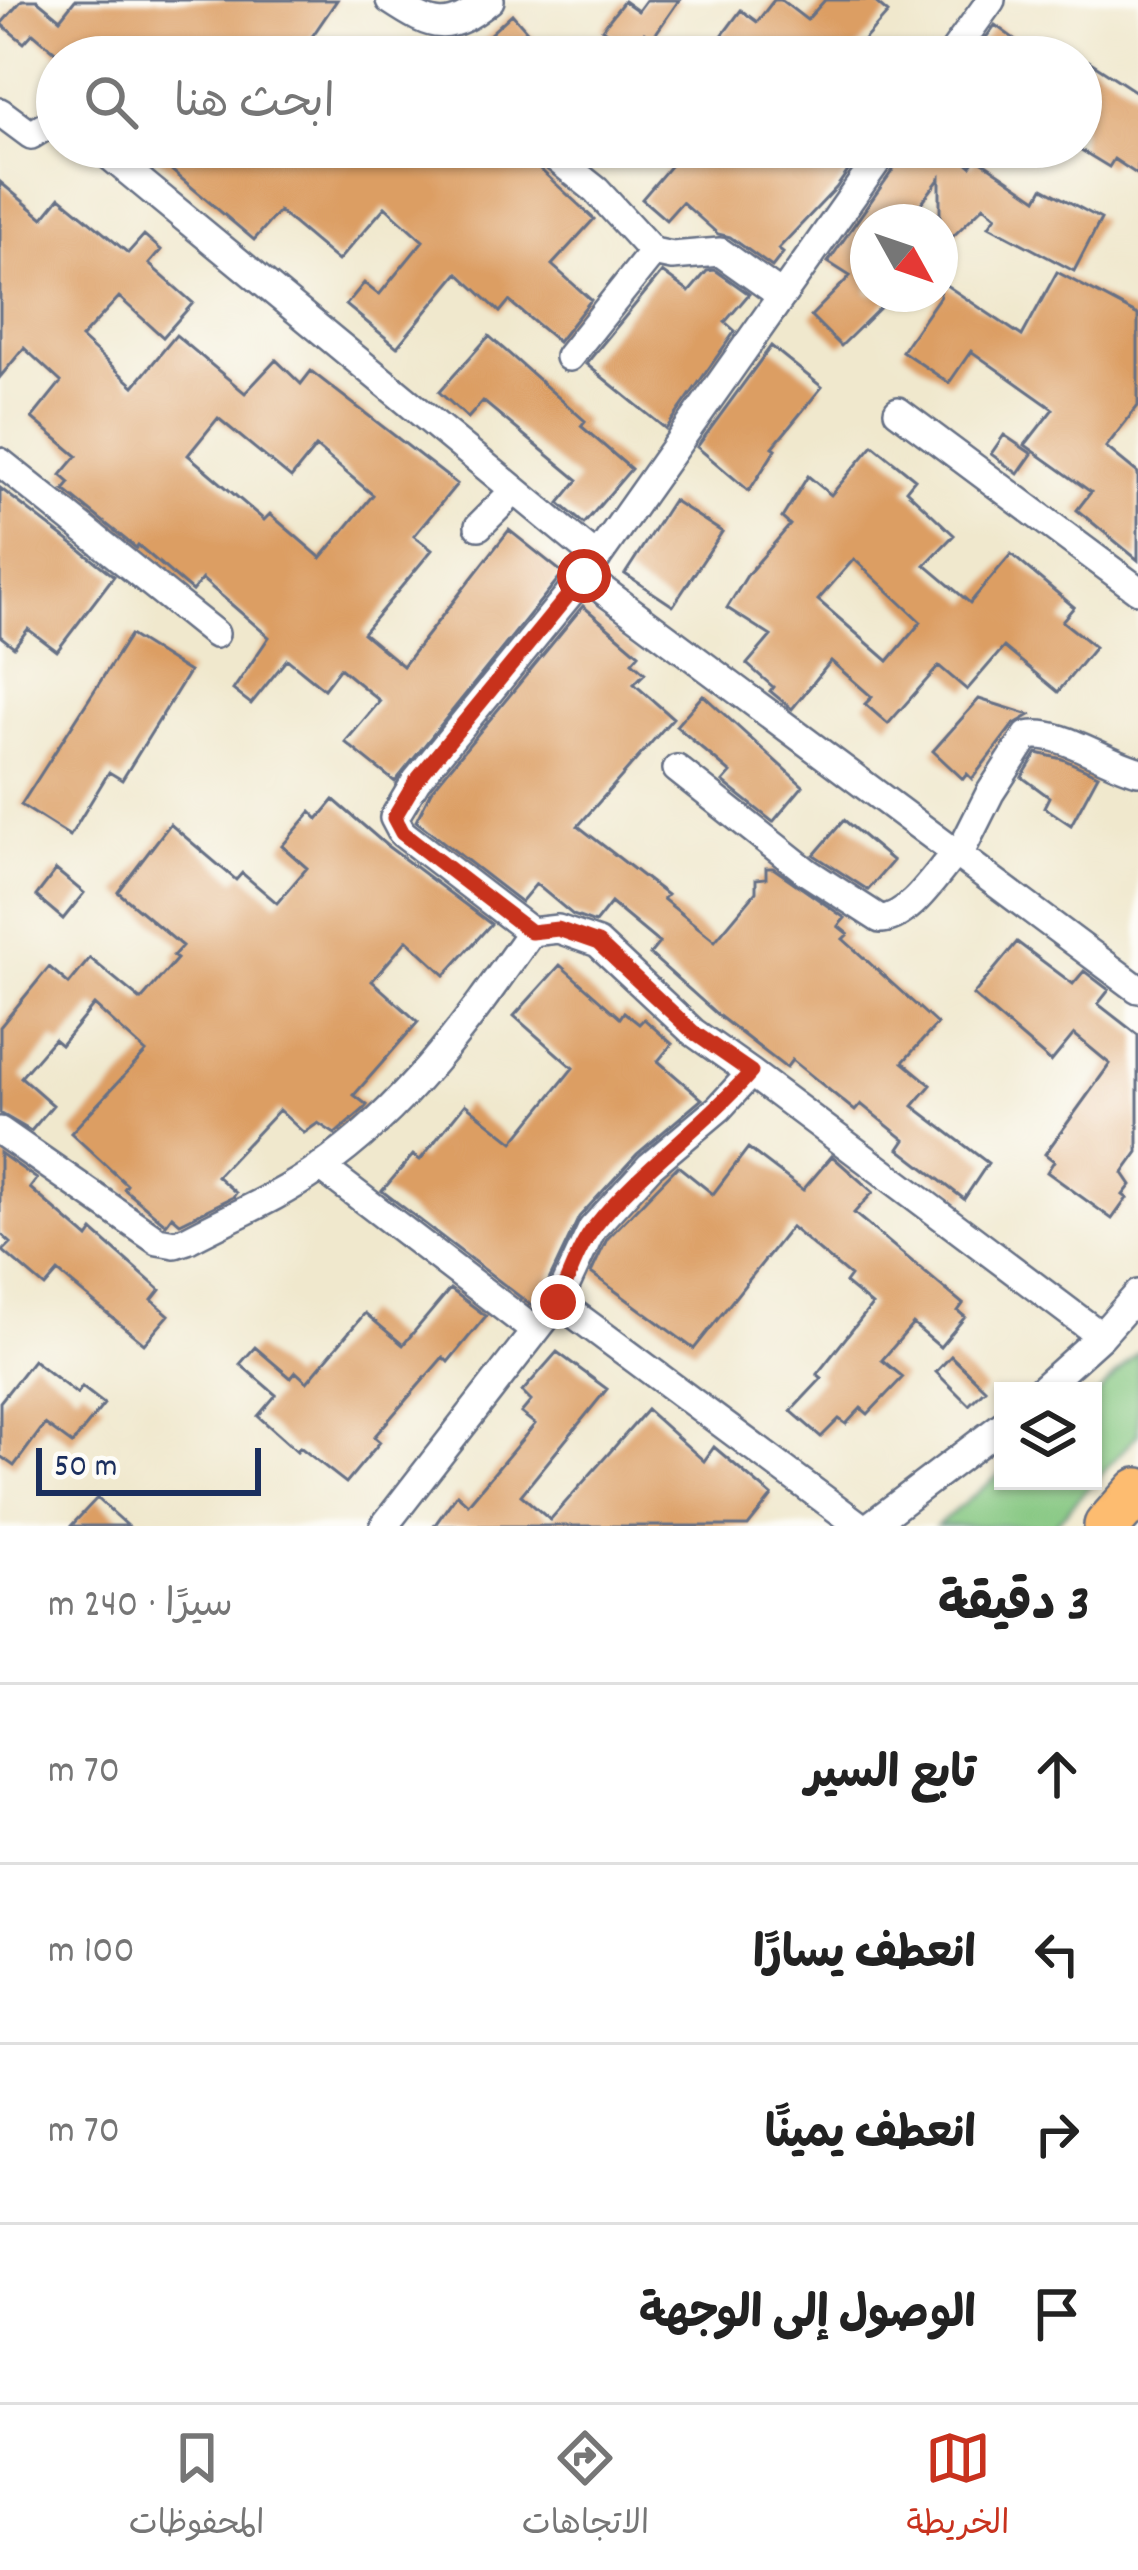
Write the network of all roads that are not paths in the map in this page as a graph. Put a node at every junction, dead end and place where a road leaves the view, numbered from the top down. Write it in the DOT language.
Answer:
graph roads {
  1 [pos="390,0"];
  2 [pos="490,0"];
  3 [pos="991,0"];
  4 [pos="965,36"];
  5 [pos="0,112"];
  6 [pos="36,133"];
  7 [pos="124,168"];
  8 [pos="568,168"];
  9 [pos="872,168"];
  10 [pos="653,252"];
  11 [pos="782,296"];
  12 [pos="569,357"];
  13 [pos="898,411"];
  14 [pos="0,462"];
  15 [pos="513,492"];
  16 [pos="479,526"];
  17 [pos="590,567"];
  18 [pos="1138,590"];
  19 [pos="215,634"];
  20 [pos="676,770"];
  21 [pos="1138,771"];
  22 [pos="957,854"];
  23 [pos="531,932"];
  24 [pos="1138,989"];
  25 [pos="751,1072"];
  26 [pos="0,1131"];
  27 [pos="321,1167"];
  28 [pos="1138,1294"];
  29 [pos="558,1302"];
  30 [pos="535,1331"];
  31 [pos="1101,1336"];
  32 [pos="1050,1382"];
  33 [pos="994,1432"];
  34 [pos="1138,1492"];
  35 [pos="384,1526"];
  36 [pos="860,1526"];
  37 [pos="870,1526"];
  38 [pos="1106,1526"];
  1 -- 2 [label="street"];
  3 -- 4 [label="street"];
  5 -- 6 [label="street"];
  7 -- 15 [label="street"];
  8 -- 10 [label="street"];
  9 -- 11 [label="street"];
  10 -- 11 [label="street"];
  10 -- 12 [label="street"];
  11 -- 17 [label="street"];
  13 -- 18 [label="street"];
  14 -- 19 [label="street"];
  15 -- 16 [label="street"];
  15 -- 17 [label="street"];
  17 -- 22 [label="street"];
  17 -- 23 [label="street"];
  20 -- 22 [label="street"];
  21 -- 22 [label="street"];
  22 -- 24 [label="street"];
  23 -- 25 [label="street"];
  23 -- 27 [label="street"];
  25 -- 29 [label="street"];
  25 -- 31 [label="street"];
  26 -- 27 [label="street"];
  27 -- 30 [label="street"];
  28 -- 31 [label="street"];
  29 -- 30 [label="street"];
  29 -- 36 [label="street"];
  30 -- 35 [label="street"];
  31 -- 32 [label="street"];
  33 -- 37 [label="street"];
  34 -- 38 [label="highway"];
}
